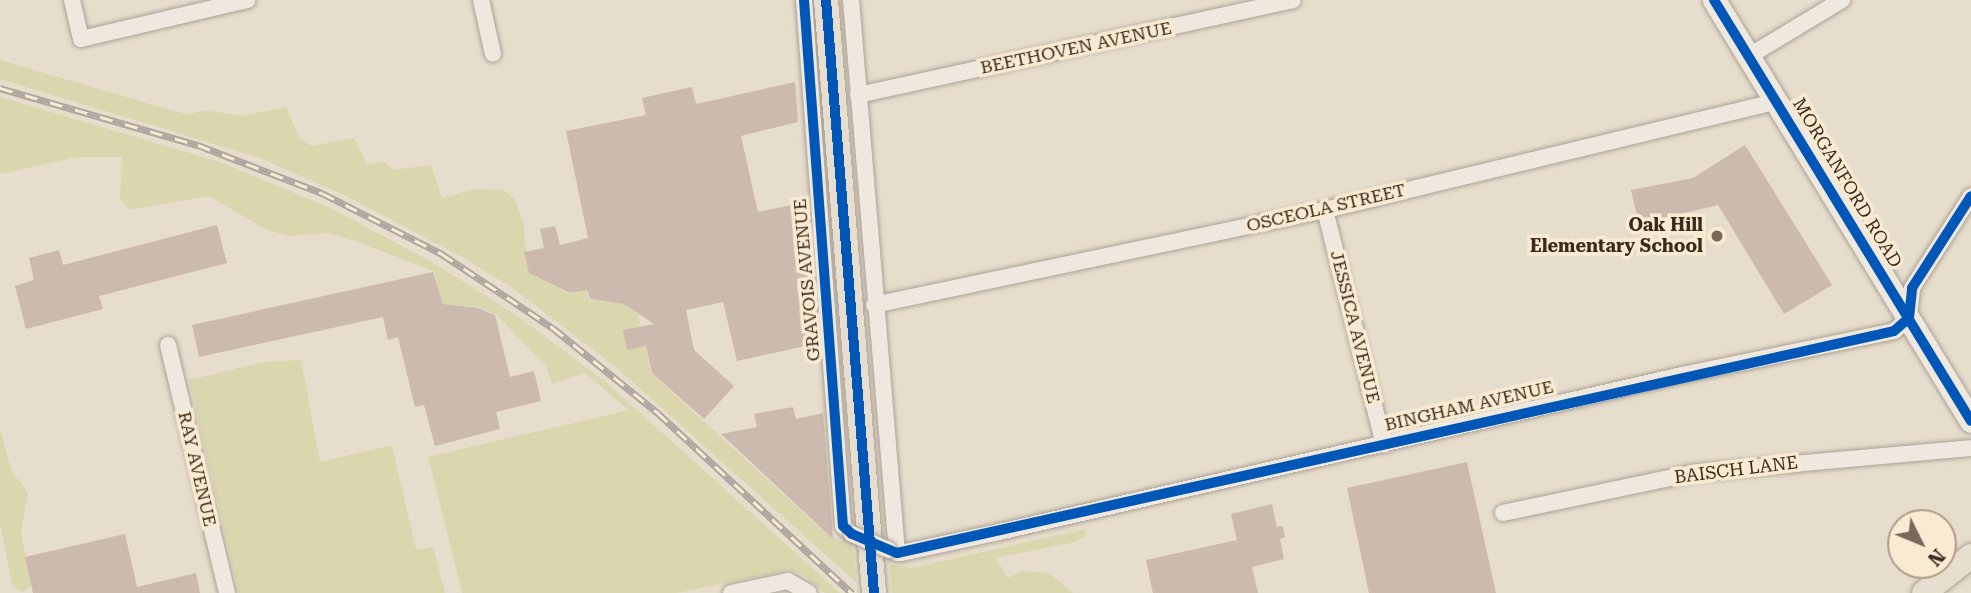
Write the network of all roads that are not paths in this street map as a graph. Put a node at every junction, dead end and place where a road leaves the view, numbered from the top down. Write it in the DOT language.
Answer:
graph roads {
  1 [pos="72,0"];
  2 [pos="247,0"];
  3 [pos="481,0"];
  4 [pos="804,0"];
  5 [pos="826,0"];
  6 [pos="851,0"];
  7 [pos="1293,0"];
  8 [pos="1714,0"];
  9 [pos="1842,0"];
  10 [pos="493,54"];
  11 [pos="1749,56"];
  12 [pos="858,95"];
  13 [pos="1776,102"];
  14 [pos="1971,196"];
  15 [pos="1325,210"];
  16 [pos="874,304"];
  17 [pos="1909,318"];
  18 [pos="168,345"];
  19 [pos="1971,421"];
  20 [pos="1384,444"];
  21 [pos="1971,448"];
  22 [pos="1503,513"];
  23 [pos="893,551"];
  24 [pos="1971,556"];
  25 [pos="227,593"];
  26 [pos="731,593"];
  27 [pos="809,593"];
  28 [pos="874,593"];
  29 [pos="1924,593"];
  1 -- 2 [label="street"];
  3 -- 10 [label="street"];
  4 -- 23 [label="street, GRAVOIS AVENUE, bridge"];
  5 -- 28 [label="main road"];
  6 -- 12 [label="street"];
  7 -- 12 [label="street, BEETHOVEN AVENUE"];
  8 -- 11 [label="street, MORGANFORD ROAD"];
  9 -- 11 [label="street"];
  11 -- 13 [label="street, MORGANFORD ROAD"];
  12 -- 16 [label="street"];
  13 -- 15 [label="street, OSCEOLA STREET"];
  13 -- 17 [label="street, MORGANFORD ROAD"];
  14 -- 17 [label="street"];
  15 -- 16 [label="street, OSCEOLA STREET"];
  15 -- 20 [label="street, JESSICA AVENUE"];
  16 -- 23 [label="street"];
  17 -- 19 [label="street, MORGANFORD ROAD"];
  17 -- 20 [label="street, BINGHAM AVENUE"];
  18 -- 25 [label="street, RAY AVENUE"];
  20 -- 23 [label="street, BINGHAM AVENUE"];
  21 -- 22 [label="street, BAISCH LANE"];
  24 -- 29 [label="main road"];
  26 -- 27 [label="street"];
}
